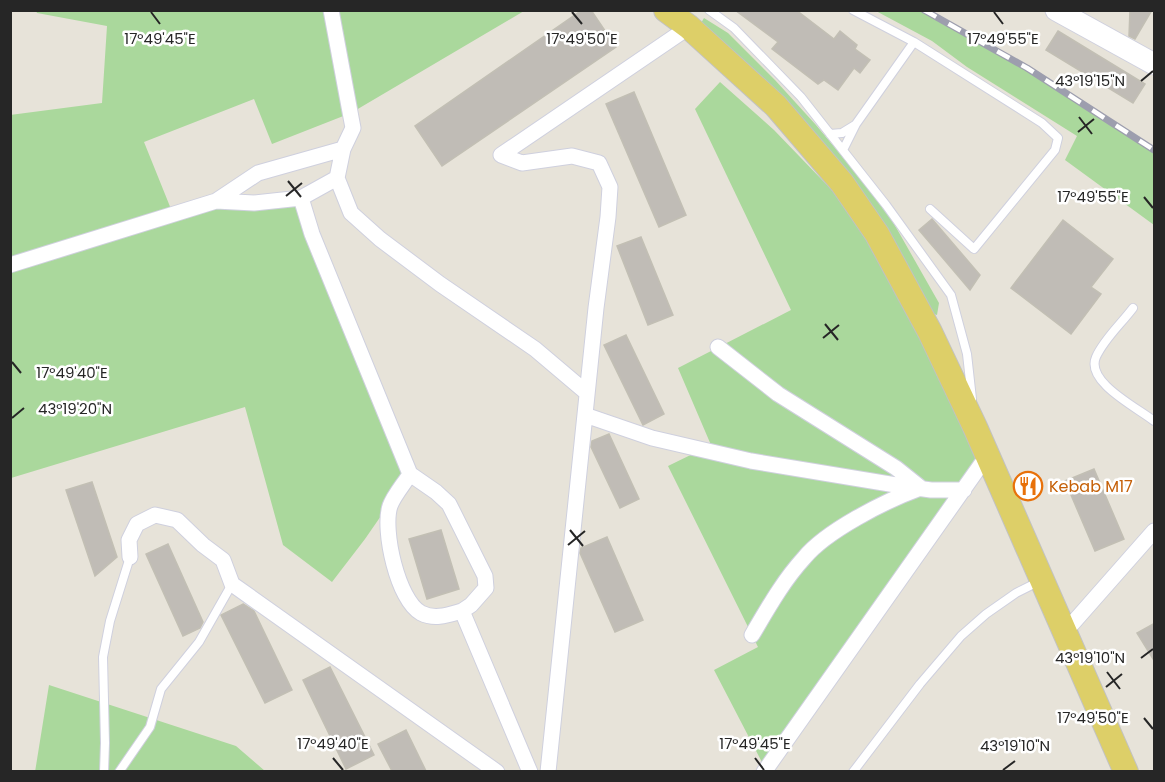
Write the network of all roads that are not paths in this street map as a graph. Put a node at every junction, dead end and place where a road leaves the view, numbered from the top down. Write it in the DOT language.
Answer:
graph roads {
  1 [pos="331,10"];
  2 [pos="666,10"];
  3 [pos="709,10"];
  4 [pos="853,10"];
  5 [pos="1056,10"];
  6 [pos="689,27"];
  7 [pos="914,42"];
  8 [pos="1155,64"];
  9 [pos="856,124"];
  10 [pos="830,134"];
  11 [pos="343,149"];
  12 [pos="843,150"];
  13 [pos="337,178"];
  14 [pos="301,198"];
  15 [pos="216,201"];
  16 [pos="930,209"];
  17 [pos="10,265"];
  18 [pos="1133,308"];
  19 [pos="718,347"];
  20 [pos="587,393"];
  21 [pos="585,416"];
  22 [pos="1155,421"];
  23 [pos="975,428"];
  24 [pos="987,456"];
  25 [pos="410,474"];
  26 [pos="921,488"];
  27 [pos="964,490"];
  28 [pos="1155,531"];
  29 [pos="130,557"];
  30 [pos="1041,580"];
  31 [pos="232,584"];
  32 [pos="462,612"];
  33 [pos="1065,632"];
  34 [pos="752,635"];
  35 [pos="104,771"];
  36 [pos="120,771"];
  37 [pos="497,771"];
  38 [pos="530,771"];
  39 [pos="548,771"];
  40 [pos="764,771"];
  41 [pos="853,771"];
  42 [pos="1126,771"];
  1 -- 11 [label="street"];
  2 -- 6 [label="main road"];
  3 -- 10 [label="lane"];
  4 -- 7 [label="lane"];
  5 -- 8 [label="street"];
  6 -- 20 [label="street"];
  6 -- 23 [label="main road"];
  7 -- 9 [label="lane"];
  7 -- 16 [label="lane"];
  9 -- 10 [label="lane"];
  9 -- 12 [label="lane"];
  10 -- 12 [label="lane"];
  11 -- 13 [label="street"];
  11 -- 15 [label="street"];
  12 -- 23 [label="lane"];
  13 -- 14 [label="street"];
  13 -- 20 [label="street"];
  14 -- 15 [label="street"];
  14 -- 25 [label="street"];
  15 -- 17 [label="street"];
  18 -- 22 [label="lane"];
  19 -- 26 [label="street"];
  20 -- 21 [label="street"];
  21 -- 26 [label="street"];
  21 -- 39 [label="street"];
  23 -- 24 [label="main road"];
  24 -- 27 [label="street"];
  24 -- 30 [label="main road"];
  25 -- 32 [label="street"];
  25 -- 32 [label="street"];
  26 -- 27 [label="street"];
  26 -- 34 [label="street"];
  27 -- 40 [label="street"];
  28 -- 33 [label="street"];
  29 -- 31 [label="street"];
  29 -- 35 [label="lane"];
  30 -- 33 [label="main road"];
  30 -- 41 [label="lane"];
  31 -- 36 [label="lane"];
  31 -- 37 [label="street"];
  32 -- 38 [label="street"];
  33 -- 42 [label="main road"];
}
